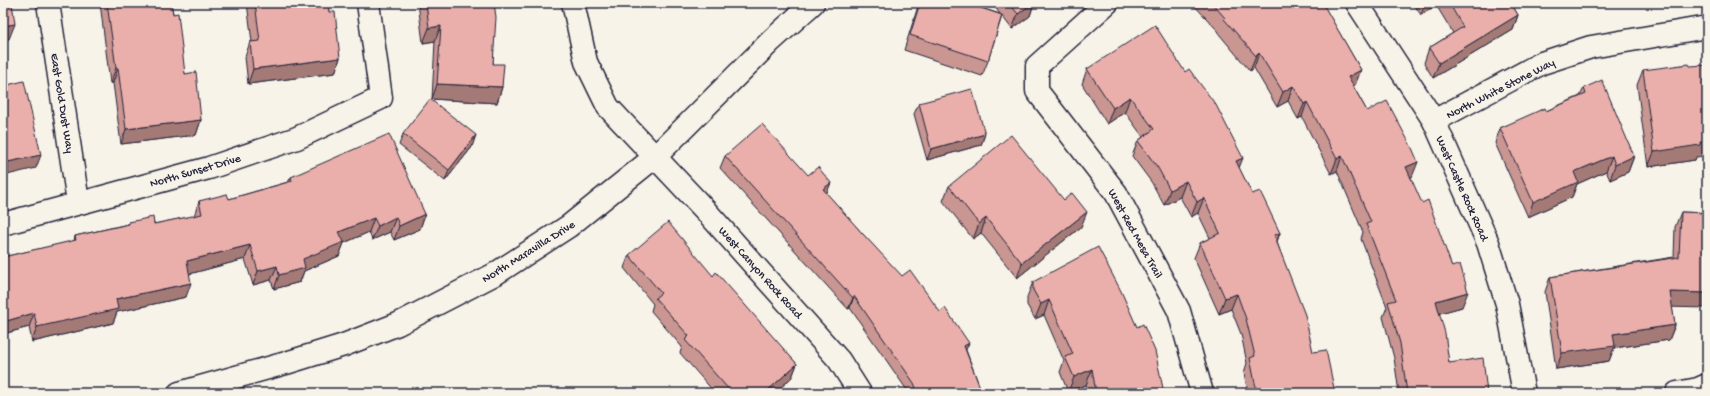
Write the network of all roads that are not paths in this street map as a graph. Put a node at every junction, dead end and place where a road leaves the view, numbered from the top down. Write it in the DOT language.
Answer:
graph roads {
  1 [pos="48,3"];
  2 [pos="368,3"];
  3 [pos="574,3"];
  4 [pos="813,3"];
  5 [pos="1107,3"];
  6 [pos="1357,3"];
  7 [pos="1707,27"];
  8 [pos="1434,121"];
  9 [pos="656,156"];
  10 [pos="78,202"];
  11 [pos="3,224"];
  12 [pos="1707,385"];
  13 [pos="179,393"];
  14 [pos="860,393"];
  15 [pos="1202,393"];
  16 [pos="1524,393"];
  17 [pos="1677,393"];
  1 -- 10 [label="street, East Gold Dust Way"];
  2 -- 10 [label="street, North Sunset Drive"];
  3 -- 9 [label="street, West Canyon Rock Road"];
  4 -- 9 [label="street, North Maravilla Drive"];
  5 -- 15 [label="street, West Red Mesa Trail"];
  6 -- 8 [label="street, West Castle Rock Road"];
  7 -- 8 [label="street, North White Stone Way"];
  8 -- 16 [label="street, West Castle Rock Road"];
  9 -- 13 [label="street, North Maravilla Drive"];
  9 -- 14 [label="street, West Canyon Rock Road"];
  10 -- 11 [label="street, North Sunset Drive"];
  12 -- 17 [label="street"];
}
